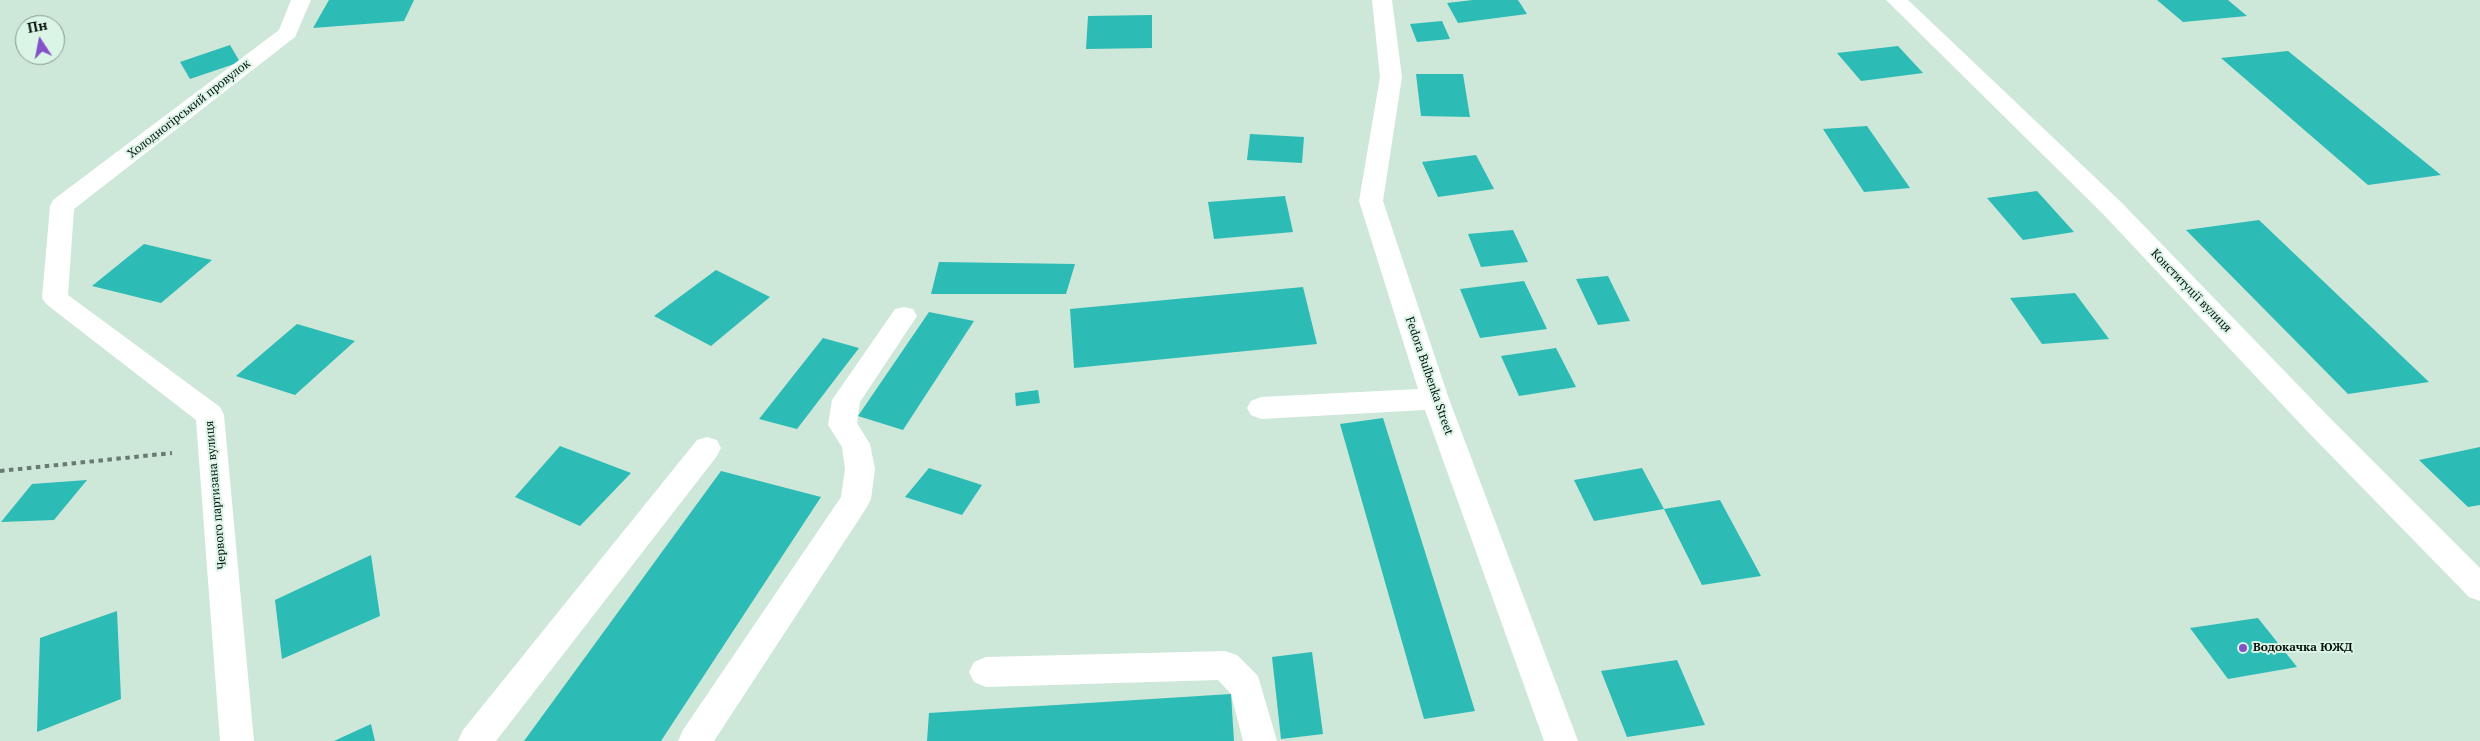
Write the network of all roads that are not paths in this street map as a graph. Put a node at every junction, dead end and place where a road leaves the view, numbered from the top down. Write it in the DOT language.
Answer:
graph roads {
  1 [pos="301,0"];
  2 [pos="1382,0"];
  3 [pos="1896,0"];
  4 [pos="62,206"];
  5 [pos="904,316"];
  6 [pos="1436,399"];
  7 [pos="1261,408"];
  8 [pos="707,448"];
  9 [pos="2480,588"];
  10 [pos="986,672"];
  11 [pos="237,741"];
  12 [pos="475,741"];
  13 [pos="695,741"];
  14 [pos="1260,741"];
  15 [pos="1561,741"];
  1 -- 4 [label="street, Холодногірський провулок"];
  2 -- 6 [label="street, Fedora Bulbenka Street"];
  3 -- 9 [label="street, Конституції вулиця"];
  4 -- 11 [label="street, Червого партизана вулиця"];
  5 -- 13 [label="street"];
  6 -- 7 [label="street"];
  6 -- 15 [label="street, Fedora Bulbenka Street"];
  8 -- 12 [label="street"];
  10 -- 14 [label="street"];
}
